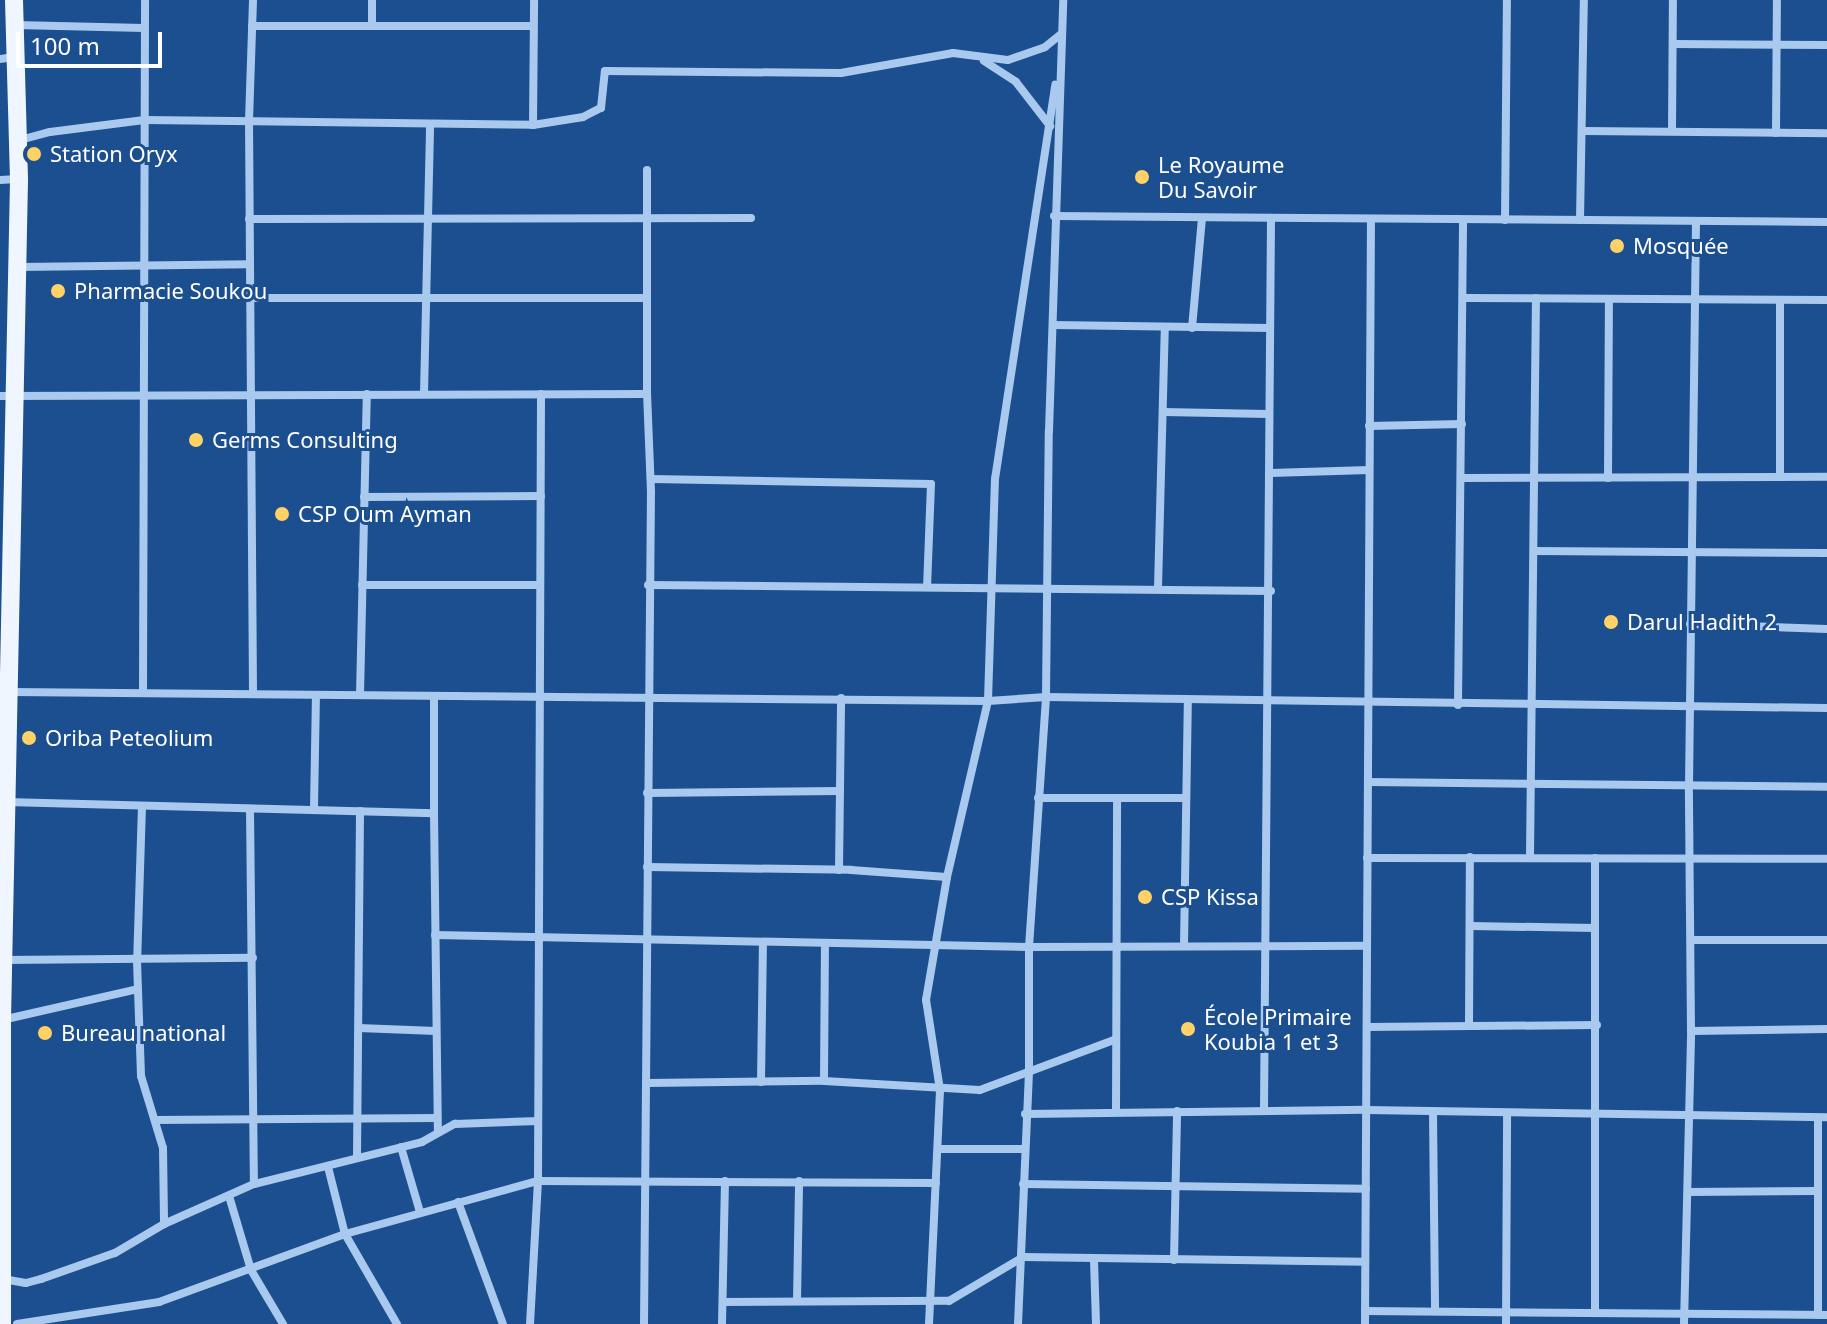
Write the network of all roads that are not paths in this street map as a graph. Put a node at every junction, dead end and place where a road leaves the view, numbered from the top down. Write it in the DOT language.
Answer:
graph roads {
  1 [pos="14,0"];
  2 [pos="145,0"];
  3 [pos="253,0"];
  4 [pos="372,0"];
  5 [pos="534,0"];
  6 [pos="1063,0"];
  7 [pos="1507,0"];
  8 [pos="1584,0"];
  9 [pos="1673,0"];
  10 [pos="1777,0"];
  11 [pos="14,25"];
  12 [pos="372,25"];
  13 [pos="252,26"];
  14 [pos="533,26"];
  15 [pos="144,28"];
  16 [pos="1061,34"];
  17 [pos="1673,44"];
  18 [pos="1777,44"];
  19 [pos="1827,45"];
  20 [pos="1060,53"];
  21 [pos="976,57"];
  22 [pos="7,58"];
  23 [pos="144,120"];
  24 [pos="249,121"];
  25 [pos="1049,123"];
  26 [pos="430,125"];
  27 [pos="533,125"];
  28 [pos="1583,131"];
  29 [pos="1672,131"];
  30 [pos="1776,133"];
  31 [pos="1827,133"];
  32 [pos="1057,138"];
  33 [pos="19,141"];
  34 [pos="647,170"];
  35 [pos="9,179"];
  36 [pos="1054,216"];
  37 [pos="647,218"];
  38 [pos="751,218"];
  39 [pos="1202,218"];
  40 [pos="1271,218"];
  41 [pos="249,219"];
  42 [pos="1371,219"];
  43 [pos="426,220"];
  44 [pos="1463,220"];
  45 [pos="1505,220"];
  46 [pos="1580,220"];
  47 [pos="1696,221"];
  48 [pos="1827,222"];
  49 [pos="250,264"];
  50 [pos="146,266"];
  51 [pos="17,267"];
  52 [pos="250,298"];
  53 [pos="424,298"];
  54 [pos="647,298"];
  55 [pos="1464,298"];
  56 [pos="1536,298"];
  57 [pos="1609,299"];
  58 [pos="1693,299"];
  59 [pos="1780,300"];
  60 [pos="1827,300"];
  61 [pos="1053,325"];
  62 [pos="1165,327"];
  63 [pos="1192,328"];
  64 [pos="1270,328"];
  65 [pos="367,394"];
  66 [pos="424,394"];
  67 [pos="541,394"];
  68 [pos="647,394"];
  69 [pos="145,395"];
  70 [pos="251,395"];
  71 [pos="7,396"];
  72 [pos="1163,412"];
  73 [pos="1268,414"];
  74 [pos="1462,424"];
  75 [pos="1369,426"];
  76 [pos="1369,470"];
  77 [pos="1271,473"];
  78 [pos="1691,477"];
  79 [pos="1780,477"];
  80 [pos="1827,477"];
  81 [pos="1463,478"];
  82 [pos="1534,478"];
  83 [pos="1608,478"];
  84 [pos="651,479"];
  85 [pos="541,496"];
  86 [pos="364,497"];
  87 [pos="1691,550"];
  88 [pos="1534,551"];
  89 [pos="1827,553"];
  90 [pos="6,583"];
  91 [pos="362,585"];
  92 [pos="540,585"];
  93 [pos="648,585"];
  94 [pos="991,586"];
  95 [pos="927,587"];
  96 [pos="1045,587"];
  97 [pos="1158,588"];
  98 [pos="1271,591"];
  99 [pos="1690,624"];
  100 [pos="1827,629"];
  101 [pos="11,692"];
  102 [pos="143,692"];
  103 [pos="253,692"];
  104 [pos="360,695"];
  105 [pos="316,696"];
  106 [pos="434,696"];
  107 [pos="540,697"];
  108 [pos="647,697"];
  109 [pos="1046,697"];
  110 [pos="841,698"];
  111 [pos="1188,700"];
  112 [pos="988,701"];
  113 [pos="1269,702"];
  114 [pos="1368,703"];
  115 [pos="1458,705"];
  116 [pos="1532,706"];
  117 [pos="1689,707"];
  118 [pos="1827,708"];
  119 [pos="1368,782"];
  120 [pos="1531,785"];
  121 [pos="1689,786"];
  122 [pos="1827,787"];
  123 [pos="840,791"];
  124 [pos="647,793"];
  125 [pos="1038,798"];
  126 [pos="1185,798"];
  127 [pos="1117,800"];
  128 [pos="6,802"];
  129 [pos="142,806"];
  130 [pos="314,808"];
  131 [pos="250,809"];
  132 [pos="360,811"];
  133 [pos="434,813"];
  134 [pos="1470,857"];
  135 [pos="1530,857"];
  136 [pos="1367,858"];
  137 [pos="1595,858"];
  138 [pos="1827,859"];
  139 [pos="1692,860"];
  140 [pos="647,867"];
  141 [pos="839,870"];
  142 [pos="947,877"];
  143 [pos="3,900"];
  144 [pos="1470,926"];
  145 [pos="1595,928"];
  146 [pos="435,935"];
  147 [pos="539,938"];
  148 [pos="645,940"];
  149 [pos="1692,940"];
  150 [pos="1827,940"];
  151 [pos="763,943"];
  152 [pos="935,944"];
  153 [pos="825,945"];
  154 [pos="1115,946"];
  155 [pos="1184,946"];
  156 [pos="1268,946"];
  157 [pos="1367,946"];
  158 [pos="1029,947"];
  159 [pos="253,958"];
  160 [pos="4,960"];
  161 [pos="137,961"];
  162 [pos="138,989"];
  163 [pos="2,1020"];
  164 [pos="1597,1025"];
  165 [pos="1469,1026"];
  166 [pos="1367,1027"];
  167 [pos="359,1028"];
  168 [pos="1827,1029"];
  169 [pos="436,1031"];
  170 [pos="1691,1031"];
  171 [pos="1114,1040"];
  172 [pos="1029,1071"];
  173 [pos="824,1081"];
  174 [pos="761,1082"];
  175 [pos="648,1083"];
  176 [pos="940,1090"];
  177 [pos="1264,1110"];
  178 [pos="1366,1110"];
  179 [pos="1177,1111"];
  180 [pos="1,1112"];
  181 [pos="1116,1112"];
  182 [pos="1433,1113"];
  183 [pos="1507,1113"];
  184 [pos="1025,1114"];
  185 [pos="1596,1114"];
  186 [pos="1689,1115"];
  187 [pos="437,1118"];
  188 [pos="1822,1118"];
  189 [pos="357,1119"];
  190 [pos="155,1120"];
  191 [pos="254,1120"];
  192 [pos="538,1121"];
  193 [pos="438,1131"];
  194 [pos="401,1147"];
  195 [pos="938,1149"];
  196 [pos="1024,1149"];
  197 [pos="357,1157"];
  198 [pos="328,1167"];
  199 [pos="538,1181"];
  200 [pos="648,1181"];
  201 [pos="725,1181"];
  202 [pos="799,1181"];
  203 [pos="936,1183"];
  204 [pos="254,1184"];
  205 [pos="1023,1184"];
  206 [pos="1174,1185"];
  207 [pos="1366,1189"];
  208 [pos="1816,1191"];
  209 [pos="1688,1192"];
  210 [pos="229,1196"];
  211 [pos="458,1202"];
  212 [pos="420,1212"];
  213 [pos="164,1224"];
  214 [pos="345,1234"];
  215 [pos="1023,1257"];
  216 [pos="1094,1260"];
  217 [pos="1174,1260"];
  218 [pos="1365,1262"];
  219 [pos="251,1270"];
  220 [pos="1,1279"];
  221 [pos="797,1301"];
  222 [pos="723,1302"];
  223 [pos="928,1303"];
  224 [pos="1365,1311"];
  225 [pos="1435,1311"];
  226 [pos="1507,1312"];
  227 [pos="1595,1313"];
  228 [pos="1684,1314"];
  229 [pos="1822,1315"];
  230 [pos="2,1324"];
  231 [pos="17,1324"];
  232 [pos="283,1324"];
  233 [pos="397,1324"];
  234 [pos="503,1324"];
  235 [pos="530,1324"];
  236 [pos="644,1324"];
  237 [pos="722,1324"];
  238 [pos="929,1324"];
  239 [pos="1018,1324"];
  240 [pos="1096,1324"];
  241 [pos="1365,1324"];
  242 [pos="1506,1324"];
  243 [pos="1684,1324"];
  1 -- 11 [label="main road"];
  2 -- 15 [label="street"];
  3 -- 13 [label="street"];
  4 -- 12 [label="street"];
  5 -- 14 [label="street"];
  6 -- 16 [label="street"];
  7 -- 45 [label="street"];
  8 -- 28 [label="street"];
  9 -- 17 [label="street"];
  10 -- 18 [label="street"];
  11 -- 15 [label="street"];
  11 -- 22 [label="main road"];
  12 -- 13 [label="street"];
  12 -- 14 [label="street"];
  13 -- 24 [label="street"];
  14 -- 27 [label="street"];
  15 -- 23 [label="street"];
  16 -- 20 [label="street"];
  16 -- 21 [label="street"];
  17 -- 18 [label="street"];
  17 -- 29 [label="street"];
  18 -- 19 [label="street"];
  18 -- 30 [label="street"];
  20 -- 25 [label="street"];
  20 -- 32 [label="street"];
  21 -- 25 [label="street"];
  21 -- 27 [label="street"];
  22 -- 33 [label="main road"];
  23 -- 24 [label="street"];
  23 -- 33 [label="street"];
  23 -- 50 [label="street"];
  24 -- 26 [label="street"];
  24 -- 41 [label="street"];
  25 -- 32 [label="street"];
  25 -- 94 [label="street"];
  26 -- 27 [label="street"];
  26 -- 43 [label="street"];
  28 -- 29 [label="street"];
  28 -- 46 [label="street"];
  29 -- 30 [label="street"];
  30 -- 31 [label="street"];
  32 -- 36 [label="street"];
  33 -- 35 [label="main road"];
  34 -- 37 [label="street"];
  35 -- 51 [label="main road"];
  36 -- 39 [label="street"];
  36 -- 61 [label="street"];
  37 -- 38 [label="street"];
  37 -- 43 [label="street"];
  37 -- 54 [label="street"];
  39 -- 40 [label="street"];
  39 -- 63 [label="street"];
  40 -- 42 [label="street"];
  40 -- 64 [label="street"];
  41 -- 43 [label="street"];
  41 -- 49 [label="street"];
  42 -- 44 [label="street"];
  42 -- 75 [label="street"];
  43 -- 53 [label="street"];
  44 -- 45 [label="street"];
  44 -- 55 [label="street"];
  45 -- 46 [label="street"];
  46 -- 47 [label="street"];
  47 -- 48 [label="street"];
  47 -- 58 [label="street"];
  49 -- 50 [label="street"];
  49 -- 52 [label="street"];
  50 -- 51 [label="street"];
  50 -- 69 [label="street"];
  51 -- 71 [label="main road"];
  52 -- 53 [label="street"];
  52 -- 70 [label="street"];
  53 -- 54 [label="street"];
  53 -- 66 [label="street"];
  54 -- 68 [label="street"];
  55 -- 56 [label="street"];
  55 -- 74 [label="street"];
  56 -- 57 [label="street"];
  56 -- 82 [label="street"];
  57 -- 58 [label="street"];
  57 -- 83 [label="street"];
  58 -- 59 [label="street"];
  58 -- 78 [label="street"];
  59 -- 60 [label="street"];
  59 -- 79 [label="street"];
  61 -- 62 [label="street"];
  61 -- 96 [label="street"];
  62 -- 63 [label="street"];
  62 -- 72 [label="street"];
  63 -- 64 [label="street"];
  64 -- 73 [label="street"];
  65 -- 66 [label="street"];
  65 -- 70 [label="street"];
  65 -- 86 [label="street"];
  66 -- 67 [label="street"];
  67 -- 68 [label="street"];
  67 -- 85 [label="street"];
  68 -- 84 [label="street"];
  69 -- 70 [label="street"];
  69 -- 71 [label="street"];
  69 -- 102 [label="street"];
  70 -- 103 [label="street"];
  71 -- 90 [label="main road"];
  72 -- 73 [label="street"];
  72 -- 97 [label="street"];
  73 -- 77 [label="street"];
  74 -- 75 [label="street"];
  74 -- 81 [label="street"];
  75 -- 76 [label="street"];
  76 -- 77 [label="street"];
  76 -- 114 [label="street"];
  77 -- 98 [label="street"];
  78 -- 79 [label="street"];
  78 -- 83 [label="street"];
  78 -- 87 [label="street"];
  79 -- 80 [label="street"];
  81 -- 82 [label="street"];
  81 -- 115 [label="street"];
  82 -- 83 [label="street"];
  82 -- 88 [label="street"];
  84 -- 93 [label="street"];
  84 -- 95 [label="street"];
  85 -- 86 [label="street"];
  85 -- 92 [label="street"];
  86 -- 91 [label="street"];
  87 -- 88 [label="street"];
  87 -- 89 [label="street"];
  87 -- 99 [label="street"];
  88 -- 116 [label="street"];
  90 -- 101 [label="main road"];
  91 -- 92 [label="street"];
  91 -- 104 [label="street"];
  92 -- 107 [label="street"];
  93 -- 95 [label="street"];
  93 -- 108 [label="street"];
  94 -- 95 [label="street"];
  94 -- 96 [label="street"];
  94 -- 112 [label="street"];
  96 -- 97 [label="street"];
  96 -- 109 [label="street"];
  97 -- 98 [label="street"];
  98 -- 113 [label="street"];
  99 -- 100 [label="street"];
  99 -- 117 [label="street"];
  101 -- 102 [label="street"];
  101 -- 128 [label="main road"];
  102 -- 103 [label="street"];
  103 -- 105 [label="street"];
  104 -- 105 [label="street"];
  104 -- 106 [label="street"];
  105 -- 130 [label="street"];
  106 -- 107 [label="street"];
  106 -- 133 [label="street"];
  107 -- 108 [label="street"];
  107 -- 147 [label="street"];
  108 -- 110 [label="street"];
  108 -- 124 [label="street"];
  109 -- 111 [label="street"];
  109 -- 112 [label="street"];
  109 -- 125 [label="street"];
  110 -- 112 [label="street"];
  110 -- 123 [label="street"];
  111 -- 113 [label="street"];
  111 -- 126 [label="street"];
  112 -- 142 [label="street"];
  113 -- 114 [label="street"];
  113 -- 156 [label="street"];
  114 -- 115 [label="street"];
  114 -- 119 [label="street"];
  115 -- 116 [label="street"];
  116 -- 117 [label="street"];
  116 -- 120 [label="street"];
  117 -- 118 [label="street"];
  117 -- 121 [label="street"];
  119 -- 120 [label="street"];
  119 -- 136 [label="street"];
  120 -- 121 [label="street"];
  120 -- 135 [label="street"];
  121 -- 122 [label="street"];
  121 -- 139 [label="street"];
  123 -- 124 [label="street"];
  123 -- 141 [label="street"];
  124 -- 140 [label="street"];
  125 -- 127 [label="street"];
  125 -- 158 [label="street"];
  126 -- 127 [label="street"];
  126 -- 155 [label="street"];
  127 -- 154 [label="street"];
  128 -- 129 [label="street"];
  128 -- 143 [label="main road"];
  129 -- 131 [label="street"];
  129 -- 161 [label="street"];
  130 -- 131 [label="street"];
  130 -- 132 [label="street"];
  131 -- 159 [label="street"];
  132 -- 133 [label="street"];
  132 -- 167 [label="street"];
  133 -- 146 [label="street"];
  134 -- 135 [label="street"];
  134 -- 136 [label="street"];
  134 -- 144 [label="street"];
  135 -- 137 [label="street"];
  136 -- 157 [label="street"];
  137 -- 139 [label="street"];
  137 -- 145 [label="street"];
  138 -- 139 [label="street"];
  139 -- 149 [label="street"];
  140 -- 141 [label="street"];
  140 -- 148 [label="street"];
  141 -- 142 [label="street"];
  142 -- 152 [label="street"];
  143 -- 160 [label="main road"];
  144 -- 145 [label="street"];
  144 -- 165 [label="street"];
  145 -- 164 [label="street"];
  146 -- 147 [label="street"];
  146 -- 169 [label="street"];
  147 -- 148 [label="street"];
  147 -- 192 [label="street"];
  148 -- 151 [label="street"];
  148 -- 175 [label="street"];
  149 -- 150 [label="street"];
  149 -- 170 [label="street"];
  151 -- 153 [label="street"];
  151 -- 174 [label="street"];
  152 -- 153 [label="street"];
  152 -- 158 [label="street"];
  152 -- 176 [label="street"];
  153 -- 173 [label="street"];
  154 -- 155 [label="street"];
  154 -- 158 [label="street"];
  154 -- 171 [label="street"];
  155 -- 156 [label="street"];
  156 -- 157 [label="street"];
  156 -- 177 [label="street"];
  157 -- 166 [label="street"];
  158 -- 172 [label="street"];
  159 -- 161 [label="street"];
  159 -- 191 [label="street"];
  160 -- 161 [label="street"];
  160 -- 163 [label="main road"];
  161 -- 162 [label="street"];
  162 -- 163 [label="street"];
  162 -- 190 [label="street"];
  163 -- 180 [label="main road"];
  164 -- 165 [label="street"];
  164 -- 185 [label="street"];
  165 -- 166 [label="street"];
  166 -- 178 [label="street"];
  167 -- 169 [label="street"];
  167 -- 189 [label="street"];
  168 -- 170 [label="street"];
  169 -- 187 [label="street"];
  170 -- 186 [label="street"];
  171 -- 172 [label="street"];
  171 -- 181 [label="street"];
  172 -- 176 [label="street"];
  172 -- 184 [label="street"];
  173 -- 174 [label="street"];
  173 -- 176 [label="street"];
  174 -- 175 [label="street"];
  175 -- 200 [label="street"];
  176 -- 195 [label="street"];
  177 -- 178 [label="street"];
  177 -- 179 [label="street"];
  178 -- 182 [label="street"];
  178 -- 207 [label="street"];
  179 -- 181 [label="street"];
  179 -- 206 [label="street"];
  180 -- 220 [label="main road"];
  181 -- 184 [label="street"];
  182 -- 183 [label="street"];
  182 -- 225 [label="street"];
  183 -- 185 [label="street"];
  183 -- 226 [label="street"];
  184 -- 196 [label="street"];
  185 -- 186 [label="street"];
  185 -- 227 [label="street"];
  186 -- 188 [label="street"];
  186 -- 209 [label="street"];
  187 -- 189 [label="street"];
  187 -- 193 [label="street"];
  188 -- 208 [label="street"];
  189 -- 191 [label="street"];
  189 -- 197 [label="street"];
  190 -- 191 [label="street"];
  190 -- 213 [label="street"];
  191 -- 204 [label="street"];
  192 -- 193 [label="street"];
  192 -- 199 [label="street"];
  193 -- 194 [label="street"];
  194 -- 197 [label="street"];
  194 -- 212 [label="street"];
  195 -- 196 [label="street"];
  195 -- 203 [label="street"];
  196 -- 205 [label="street"];
  197 -- 198 [label="street"];
  198 -- 204 [label="street"];
  198 -- 214 [label="street"];
  199 -- 200 [label="street"];
  199 -- 211 [label="street"];
  199 -- 235 [label="street"];
  200 -- 201 [label="street"];
  200 -- 236 [label="street"];
  201 -- 202 [label="street"];
  201 -- 222 [label="street"];
  202 -- 203 [label="street"];
  202 -- 221 [label="street"];
  203 -- 223 [label="street"];
  204 -- 210 [label="street"];
  205 -- 206 [label="street"];
  205 -- 215 [label="street"];
  206 -- 207 [label="street"];
  206 -- 217 [label="street"];
  207 -- 218 [label="street"];
  208 -- 209 [label="street"];
  208 -- 229 [label="street"];
  209 -- 228 [label="street"];
  210 -- 213 [label="street"];
  210 -- 219 [label="street"];
  211 -- 212 [label="street"];
  211 -- 234 [label="street"];
  212 -- 214 [label="street"];
  213 -- 220 [label="street"];
  214 -- 219 [label="street"];
  214 -- 233 [label="street"];
  215 -- 216 [label="street"];
  215 -- 223 [label="street"];
  215 -- 239 [label="street"];
  216 -- 217 [label="street"];
  216 -- 240 [label="street"];
  217 -- 218 [label="street"];
  218 -- 224 [label="street"];
  219 -- 231 [label="street"];
  219 -- 232 [label="street"];
  220 -- 230 [label="main road"];
  221 -- 222 [label="street"];
  221 -- 223 [label="street"];
  222 -- 237 [label="street"];
  223 -- 238 [label="street"];
  224 -- 225 [label="street"];
  224 -- 241 [label="street"];
  225 -- 226 [label="street"];
  226 -- 227 [label="street"];
  226 -- 242 [label="street"];
  227 -- 228 [label="street"];
  228 -- 229 [label="street"];
  228 -- 243 [label="street"];
}
